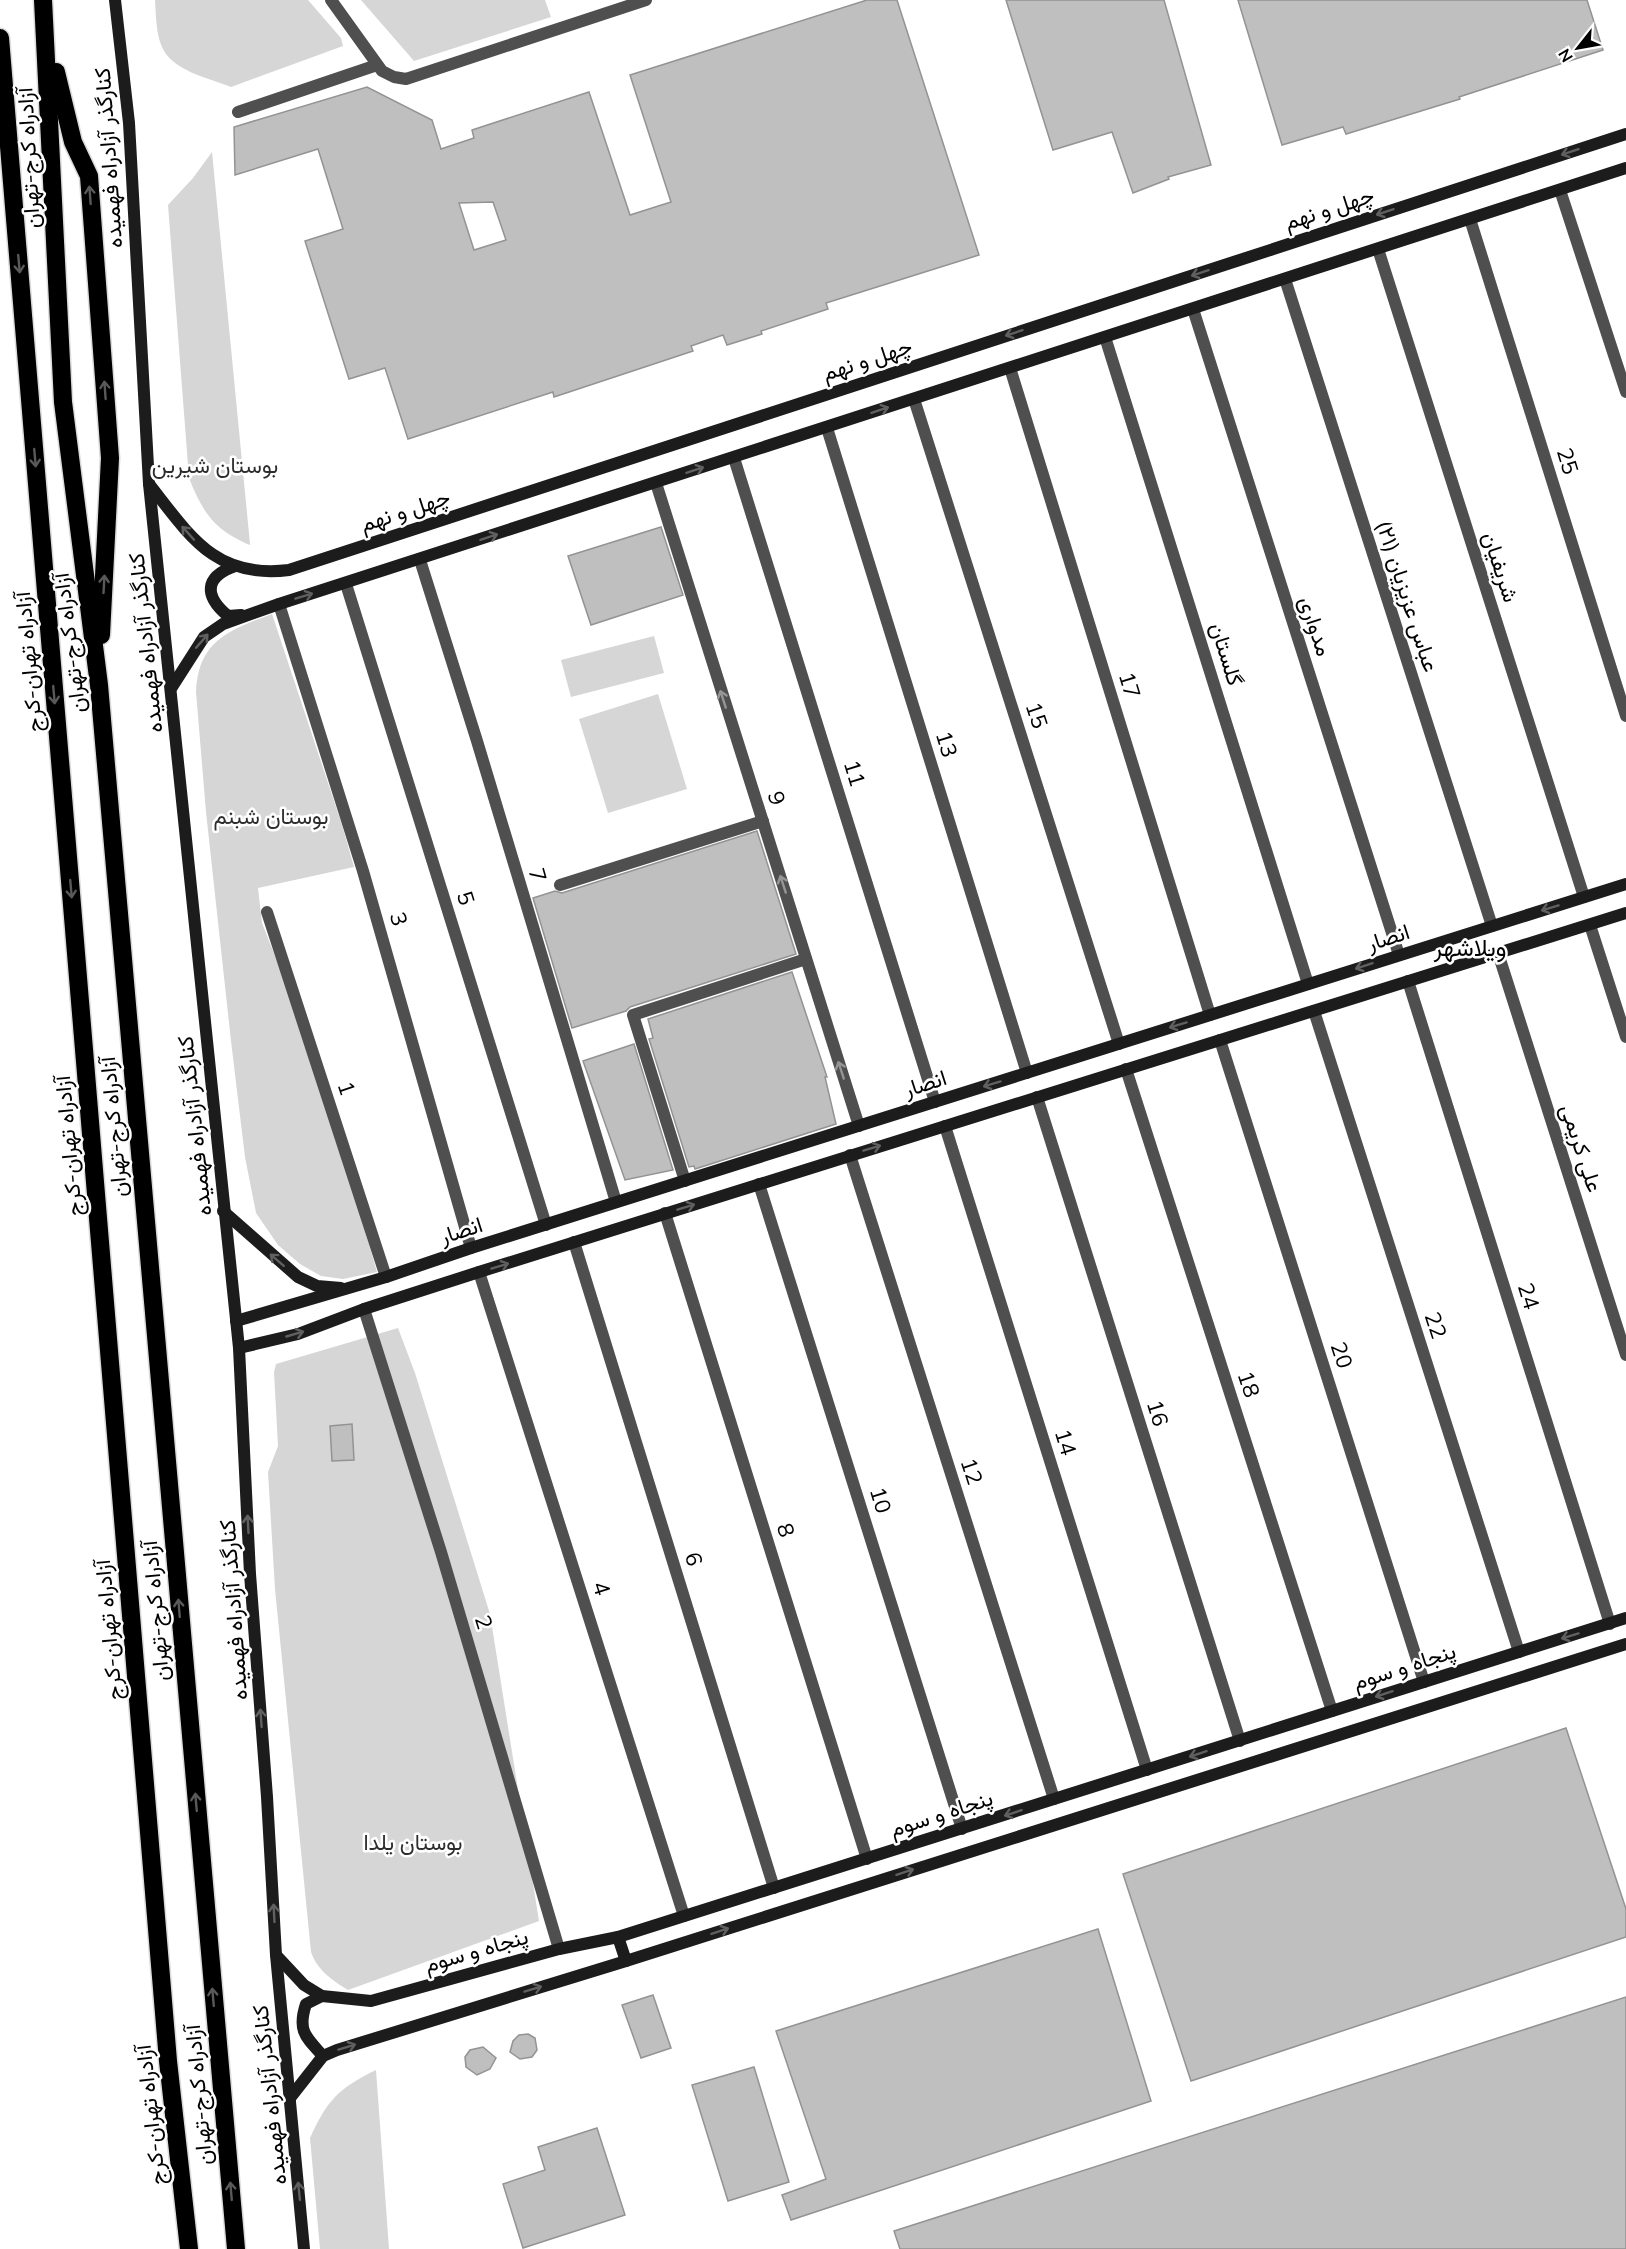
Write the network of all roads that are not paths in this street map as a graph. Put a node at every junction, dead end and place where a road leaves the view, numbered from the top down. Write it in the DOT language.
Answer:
graph roads {
  1 [pos="43,0"];
  2 [pos="115,0"];
  3 [pos="126,0"];
  4 [pos="331,0"];
  5 [pos="646,0"];
  6 [pos="117,18"];
  7 [pos="46,33"];
  8 [pos="0,38"];
  9 [pos="378,65"];
  10 [pos="238,112"];
  11 [pos="1626,134"];
  12 [pos="1626,168"];
  13 [pos="1560,190"];
  14 [pos="1470,219"];
  15 [pos="1378,249"];
  16 [pos="1285,279"];
  17 [pos="1193,309"];
  18 [pos="1105,337"];
  19 [pos="1010,368"];
  20 [pos="1626,392"];
  21 [pos="914,399"];
  22 [pos="827,428"];
  23 [pos="734,458"];
  24 [pos="656,483"];
  25 [pos="149,484"];
  26 [pos="420,560"];
  27 [pos="235,566"];
  28 [pos="346,584"];
  29 [pos="279,604"];
  30 [pos="248,615"];
  31 [pos="99,685"];
  32 [pos="172,687"];
  33 [pos="1626,716"];
  34 [pos="763,821"];
  35 [pos="1626,884"];
  36 [pos="561,885"];
  37 [pos="1584,897"];
  38 [pos="267,912"];
  39 [pos="1626,913"];
  40 [pos="1590,925"];
  41 [pos="1492,926"];
  42 [pos="1498,953"];
  43 [pos="1399,955"];
  44 [pos="806,959"];
  45 [pos="1408,981"];
  46 [pos="1308,984"];
  47 [pos="1314,1011"];
  48 [pos="1210,1015"];
  49 [pos="1626,1036"];
  50 [pos="1220,1040"];
  51 [pos="1119,1044"];
  52 [pos="1126,1069"];
  53 [pos="1027,1073"];
  54 [pos="1037,1097"];
  55 [pos="935,1102"];
  56 [pos="859,1126"];
  57 [pos="945,1126"];
  58 [pos="850,1155"];
  59 [pos="685,1181"];
  60 [pos="759,1184"];
  61 [pos="616,1202"];
  62 [pos="223,1211"];
  63 [pos="665,1213"];
  64 [pos="546,1225"];
  65 [pos="573,1242"];
  66 [pos="471,1248"];
  67 [pos="479,1272"];
  68 [pos="386,1277"];
  69 [pos="348,1288"];
  70 [pos="364,1309"];
  71 [pos="236,1321"];
  72 [pos="238,1348"];
  73 [pos="1626,1355"];
  74 [pos="1626,1618"];
  75 [pos="1610,1624"];
  76 [pos="1626,1644"];
  77 [pos="1519,1652"];
  78 [pos="1424,1682"];
  79 [pos="1332,1711"];
  80 [pos="1240,1741"];
  81 [pos="1146,1770"];
  82 [pos="1054,1799"];
  83 [pos="962,1829"];
  84 [pos="867,1859"];
  85 [pos="774,1888"];
  86 [pos="684,1917"];
  87 [pos="618,1938"];
  88 [pos="559,1948"];
  89 [pos="276,1955"];
  90 [pos="626,1961"];
  91 [pos="322,1996"];
  92 [pos="323,2056"];
  93 [pos="290,2098"];
  94 [pos="189,2249"];
  95 [pos="236,2249"];
  96 [pos="304,2249"];
  1 -- 7 [label="highway, آزادراه کرج-تهران"];
  2 -- 6 [label="street, کنارگذر آزادراه فهمیده"];
  3 -- 6 [label="street"];
  4 -- 9 [label="street"];
  5 -- 9 [label="street"];
  6 -- 25 [label="street, کنارگذر آزادراه فهمیده"];
  7 -- 31 [label="highway, آزادراه کرج-تهران"];
  31 -- 7 [label="highway, one-way"];
  8 -- 94 [label="highway, آزادراه تهران-کرج, one-way"];
  9 -- 10 [label="street"];
  11 -- 27 [label="street, چهل و نهم, one-way"];
  12 -- 13 [label="street"];
  13 -- 14 [label="street"];
  13 -- 20 [label="street"];
  14 -- 15 [label="street"];
  14 -- 33 [label="street, 25"];
  15 -- 16 [label="street"];
  15 -- 37 [label="street, شریفیان"];
  16 -- 17 [label="street"];
  16 -- 41 [label="street, عباس عزیزیان (۲۱)"];
  17 -- 18 [label="street"];
  17 -- 43 [label="street, مدواری"];
  18 -- 19 [label="street"];
  18 -- 46 [label="street, گلستان"];
  19 -- 21 [label="street"];
  19 -- 48 [label="street, 17"];
  22 -- 21 [label="street, one-way"];
  21 -- 51 [label="street, 15"];
  22 -- 23 [label="street"];
  22 -- 53 [label="street, 13"];
  24 -- 23 [label="street, one-way"];
  23 -- 55 [label="street, 11"];
  26 -- 24 [label="street, one-way"];
  34 -- 24 [label="street, 9, one-way"];
  27 -- 25 [label="street, چهل و نهم, one-way"];
  25 -- 32 [label="street, کنارگذر آزادراه فهمیده"];
  26 -- 28 [label="street"];
  26 -- 61 [label="street, 7"];
  27 -- 30 [label="street"];
  29 -- 28 [label="street, one-way"];
  28 -- 64 [label="street, 5"];
  29 -- 30 [label="street"];
  29 -- 66 [label="street, 3"];
  32 -- 30 [label="street, one-way"];
  95 -- 31 [label="highway, آزادراه کرج-تهران, one-way"];
  32 -- 62 [label="street, کنارگذر آزادراه فهمیده"];
  34 -- 36 [label="street"];
  44 -- 34 [label="street, 9, one-way"];
  35 -- 37 [label="street, انصار"];
  37 -- 41 [label="street, انصار, one-way"];
  38 -- 68 [label="street, 1"];
  39 -- 40 [label="street, انصار"];
  40 -- 42 [label="street, انصار"];
  40 -- 49 [label="street"];
  41 -- 43 [label="street, انصار"];
  42 -- 45 [label="street, انصار"];
  42 -- 73 [label="street, علی کریمی"];
  43 -- 46 [label="street, انصار, one-way"];
  56 -- 44 [label="street, 9, one-way"];
  44 -- 59 [label="street"];
  45 -- 47 [label="street, انصار"];
  45 -- 75 [label="street, 24"];
  46 -- 48 [label="street, انصار"];
  47 -- 50 [label="street, انصار"];
  47 -- 77 [label="street, 22"];
  48 -- 51 [label="street, انصار, one-way"];
  50 -- 52 [label="street, انصار"];
  50 -- 78 [label="street, 20"];
  51 -- 53 [label="street, انصار"];
  52 -- 54 [label="street, انصار"];
  52 -- 79 [label="street, 18"];
  53 -- 55 [label="street, انصار, one-way"];
  54 -- 57 [label="street, انصار"];
  54 -- 80 [label="street, 16"];
  55 -- 56 [label="street, انصار"];
  56 -- 59 [label="street, انصار"];
  58 -- 57 [label="street, انصار, one-way"];
  57 -- 81 [label="street, 14"];
  58 -- 60 [label="street, انصار"];
  58 -- 82 [label="street, 12"];
  59 -- 61 [label="street, انصار"];
  63 -- 60 [label="street, انصار, one-way"];
  60 -- 83 [label="street, 10"];
  61 -- 64 [label="street, انصار"];
  69 -- 62 [label="street, one-way"];
  62 -- 71 [label="street, کنارگذر آزادراه فهمیده"];
  63 -- 65 [label="street, انصار"];
  63 -- 84 [label="street, 8"];
  64 -- 66 [label="street, انصار"];
  67 -- 65 [label="street, انصار, one-way"];
  65 -- 85 [label="street, 6"];
  66 -- 68 [label="street, انصار"];
  67 -- 70 [label="street, انصار"];
  67 -- 86 [label="street, 4"];
  68 -- 69 [label="street, انصار"];
  69 -- 71 [label="street, انصار"];
  72 -- 70 [label="street, انصار, one-way"];
  70 -- 88 [label="street, 2"];
  71 -- 72 [label="street, کنارگذر آزادراه فهمیده"];
  89 -- 72 [label="street, کنارگذر آزادراه فهمیده, one-way"];
  74 -- 75 [label="street, پنجاه و سوم"];
  75 -- 77 [label="street, پنجاه و سوم, one-way"];
  90 -- 76 [label="street, پنجاه و سوم, one-way"];
  77 -- 78 [label="street, پنجاه و سوم"];
  78 -- 79 [label="street, پنجاه و سوم, one-way"];
  79 -- 80 [label="street, پنجاه و سوم"];
  80 -- 81 [label="street, پنجاه و سوم, one-way"];
  81 -- 82 [label="street, پنجاه و سوم"];
  82 -- 83 [label="street, پنجاه و سوم, one-way"];
  83 -- 84 [label="street, پنجاه و سوم"];
  84 -- 85 [label="street, پنجاه و سوم"];
  85 -- 86 [label="street, پنجاه و سوم"];
  86 -- 87 [label="street, پنجاه و سوم"];
  87 -- 88 [label="street, پنجاه و سوم"];
  87 -- 90 [label="street"];
  88 -- 91 [label="street, پنجاه و سوم"];
  89 -- 91 [label="street"];
  89 -- 93 [label="street, کنارگذر آزادراه فهمیده"];
  92 -- 90 [label="street, پنجاه و سوم, one-way"];
  91 -- 92 [label="street"];
  92 -- 93 [label="street"];
  96 -- 93 [label="street, کنارگذر آزادراه فهمیده, one-way"];
}
